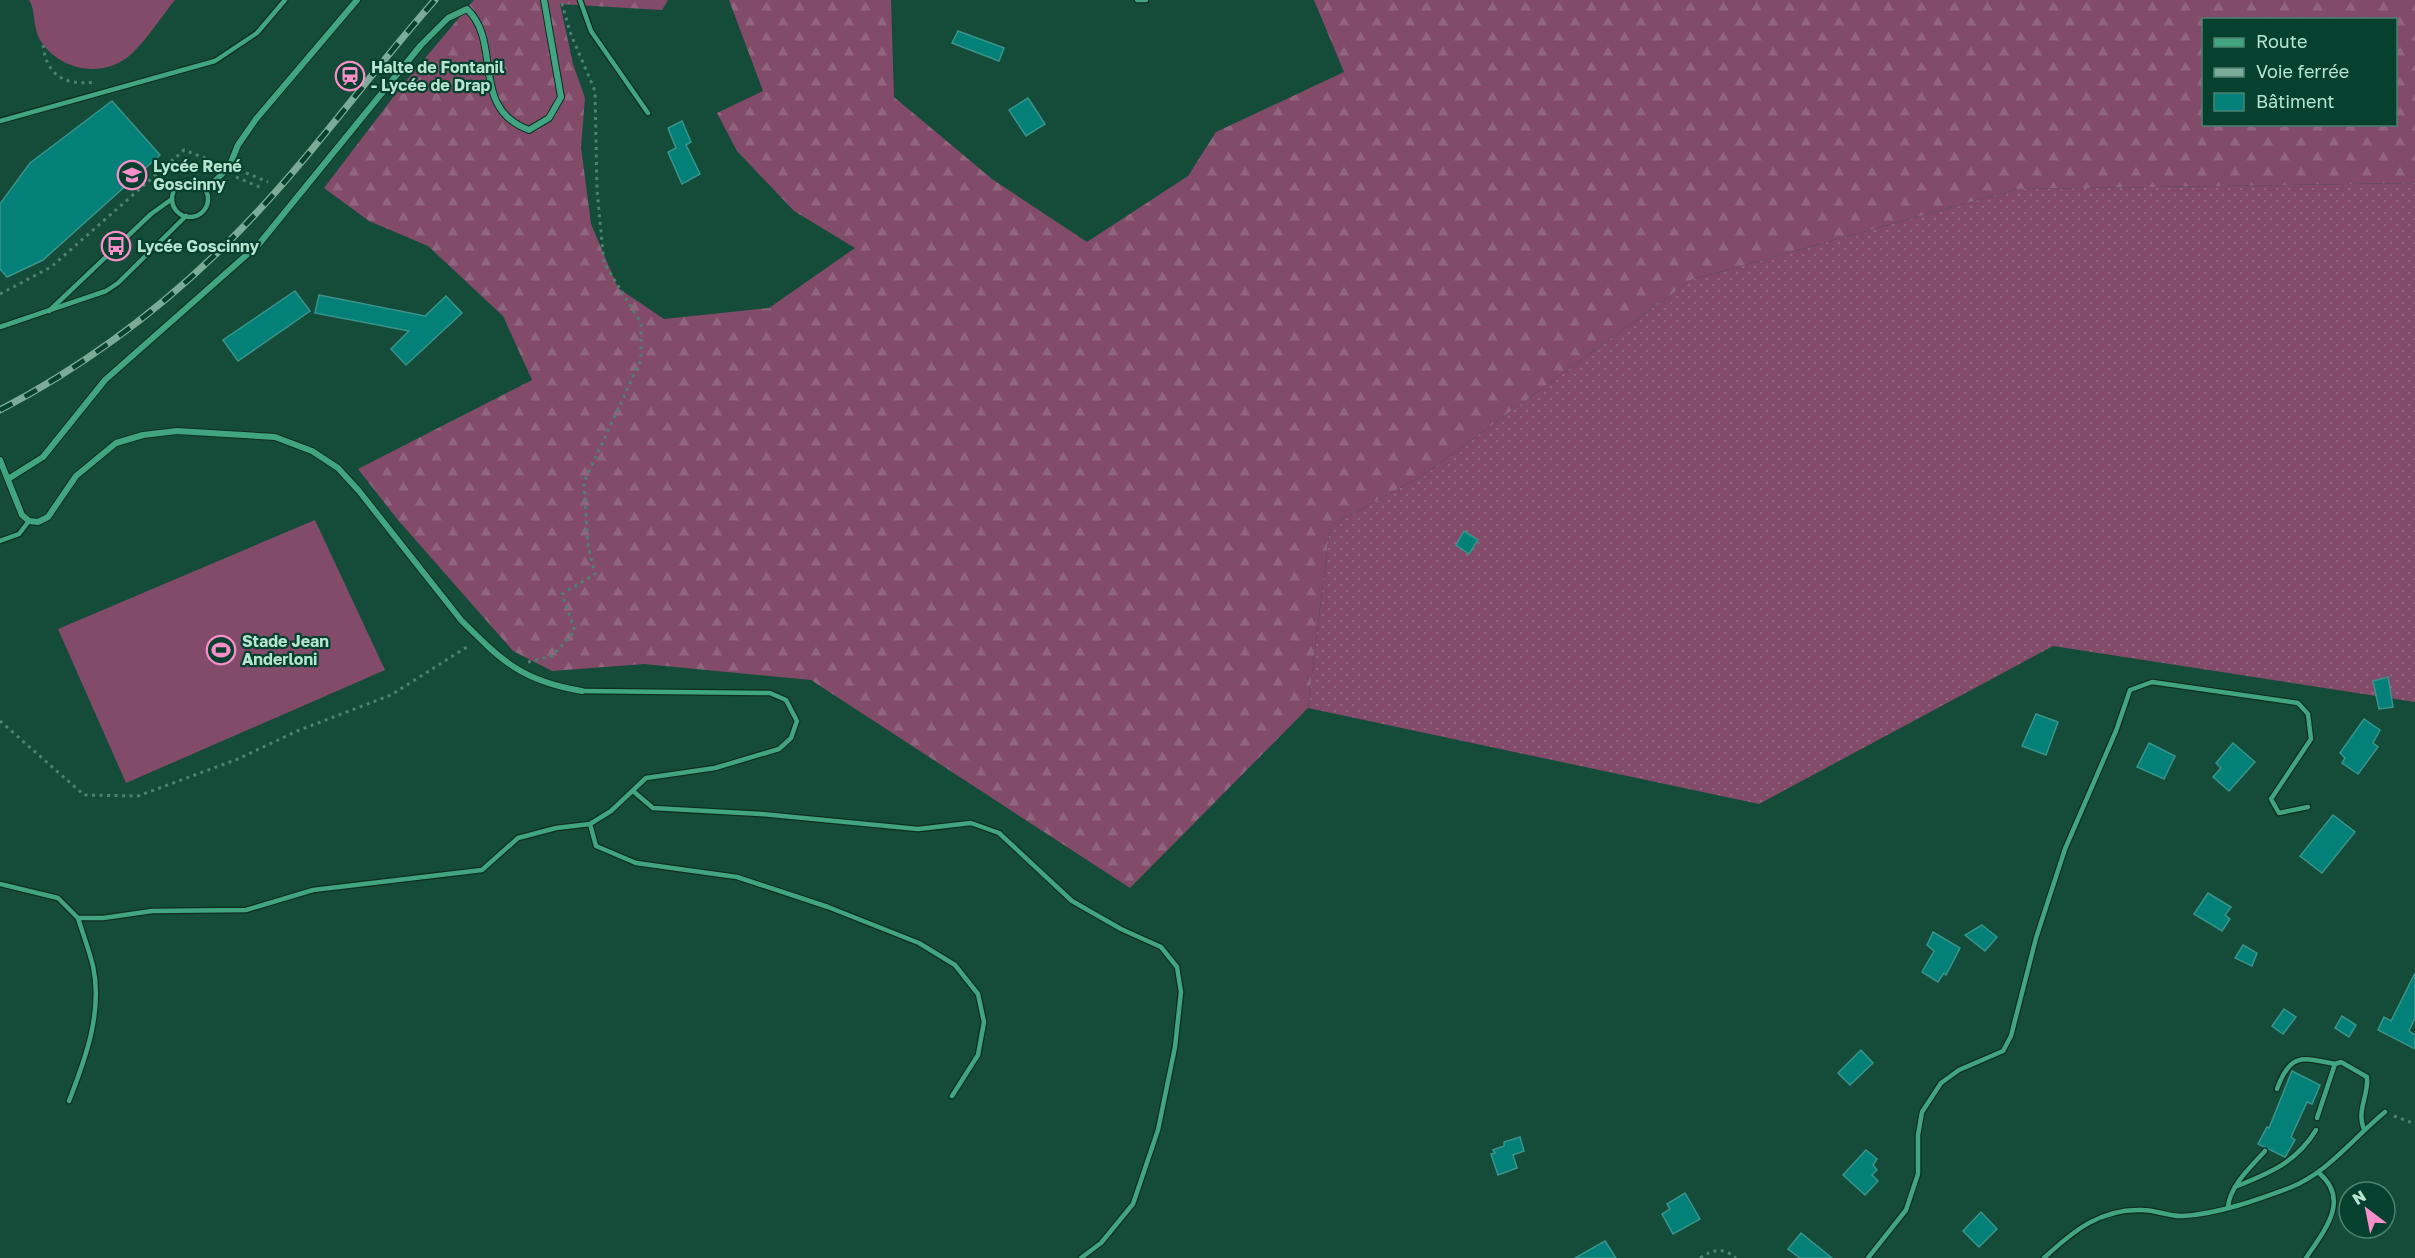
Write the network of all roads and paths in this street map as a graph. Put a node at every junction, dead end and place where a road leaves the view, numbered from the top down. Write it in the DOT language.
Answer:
graph roads {
  1 [pos="285,0"];
  2 [pos="357,0"];
  3 [pos="544,0"];
  4 [pos="561,0"];
  5 [pos="580,0"];
  6 [pos="1137,0"];
  7 [pos="1146,0"];
  8 [pos="43,45"];
  9 [pos="95,81"];
  10 [pos="648,113"];
  11 [pos="0,121"];
  12 [pos="229,167"];
  13 [pos="245,173"];
  14 [pos="234,176"];
  15 [pos="268,182"];
  16 [pos="262,188"];
  17 [pos="206,190"];
  18 [pos="172,199"];
  19 [pos="186,216"];
  20 [pos="0,294"];
  21 [pos="47,313"];
  22 [pos="0,327"];
  23 [pos="0,460"];
  24 [pos="8,479"];
  25 [pos="28,521"];
  26 [pos="0,541"];
  27 [pos="480,639"];
  28 [pos="512,667"];
  29 [pos="582,691"];
  30 [pos="0,721"];
  31 [pos="633,791"];
  32 [pos="2308,807"];
  33 [pos="590,824"];
  34 [pos="0,884"];
  35 [pos="78,918"];
  36 [pos="2335,1064"];
  37 [pos="2277,1089"];
  38 [pos="952,1096"];
  39 [pos="69,1101"];
  40 [pos="2385,1112"];
  41 [pos="2317,1118"];
  42 [pos="2415,1124"];
  43 [pos="2364,1129"];
  44 [pos="2316,1130"];
  45 [pos="2265,1151"];
  46 [pos="2319,1173"];
  47 [pos="2235,1187"];
  48 [pos="2228,1207"];
  49 [pos="1081,1258"];
  50 [pos="1700,1258"];
  51 [pos="1736,1258"];
  52 [pos="1868,1258"];
  53 [pos="2044,1258"];
  54 [pos="2306,1258"];
  1 -- 11 [label="lane"];
  2 -- 12 [label="street"];
  3 -- 24 [label="street"];
  4 -- 28 [label="path"];
  5 -- 10 [label="lane"];
  6 -- 7 [label="lane"];
  8 -- 9 [label="path"];
  12 -- 17 [label="street"];
  12 -- 20 [label="path"];
  13 -- 15 [label="path"];
  14 -- 16 [label="path"];
  17 -- 18 [label="lane"];
  17 -- 19 [label="lane"];
  18 -- 19 [label="lane"];
  18 -- 21 [label="lane"];
  19 -- 21 [label="lane"];
  21 -- 22 [label="lane"];
  23 -- 24 [label="street"];
  24 -- 25 [label="street"];
  25 -- 26 [label="lane"];
  25 -- 27 [label="street"];
  27 -- 28 [label="street"];
  27 -- 30 [label="path"];
  28 -- 29 [label="street"];
  29 -- 31 [label="lane"];
  31 -- 33 [label="lane"];
  31 -- 49 [label="lane"];
  32 -- 52 [label="lane"];
  33 -- 35 [label="lane"];
  33 -- 38 [label="lane"];
  34 -- 35 [label="lane"];
  35 -- 39 [label="lane"];
  36 -- 37 [label="lane"];
  36 -- 41 [label="lane"];
  36 -- 43 [label="lane"];
  40 -- 42 [label="path"];
  40 -- 43 [label="lane"];
  43 -- 46 [label="lane"];
  44 -- 47 [label="lane"];
  45 -- 47 [label="lane"];
  46 -- 48 [label="lane"];
  46 -- 54 [label="lane"];
  47 -- 48 [label="lane"];
  48 -- 53 [label="lane"];
  50 -- 51 [label="path"];
}
